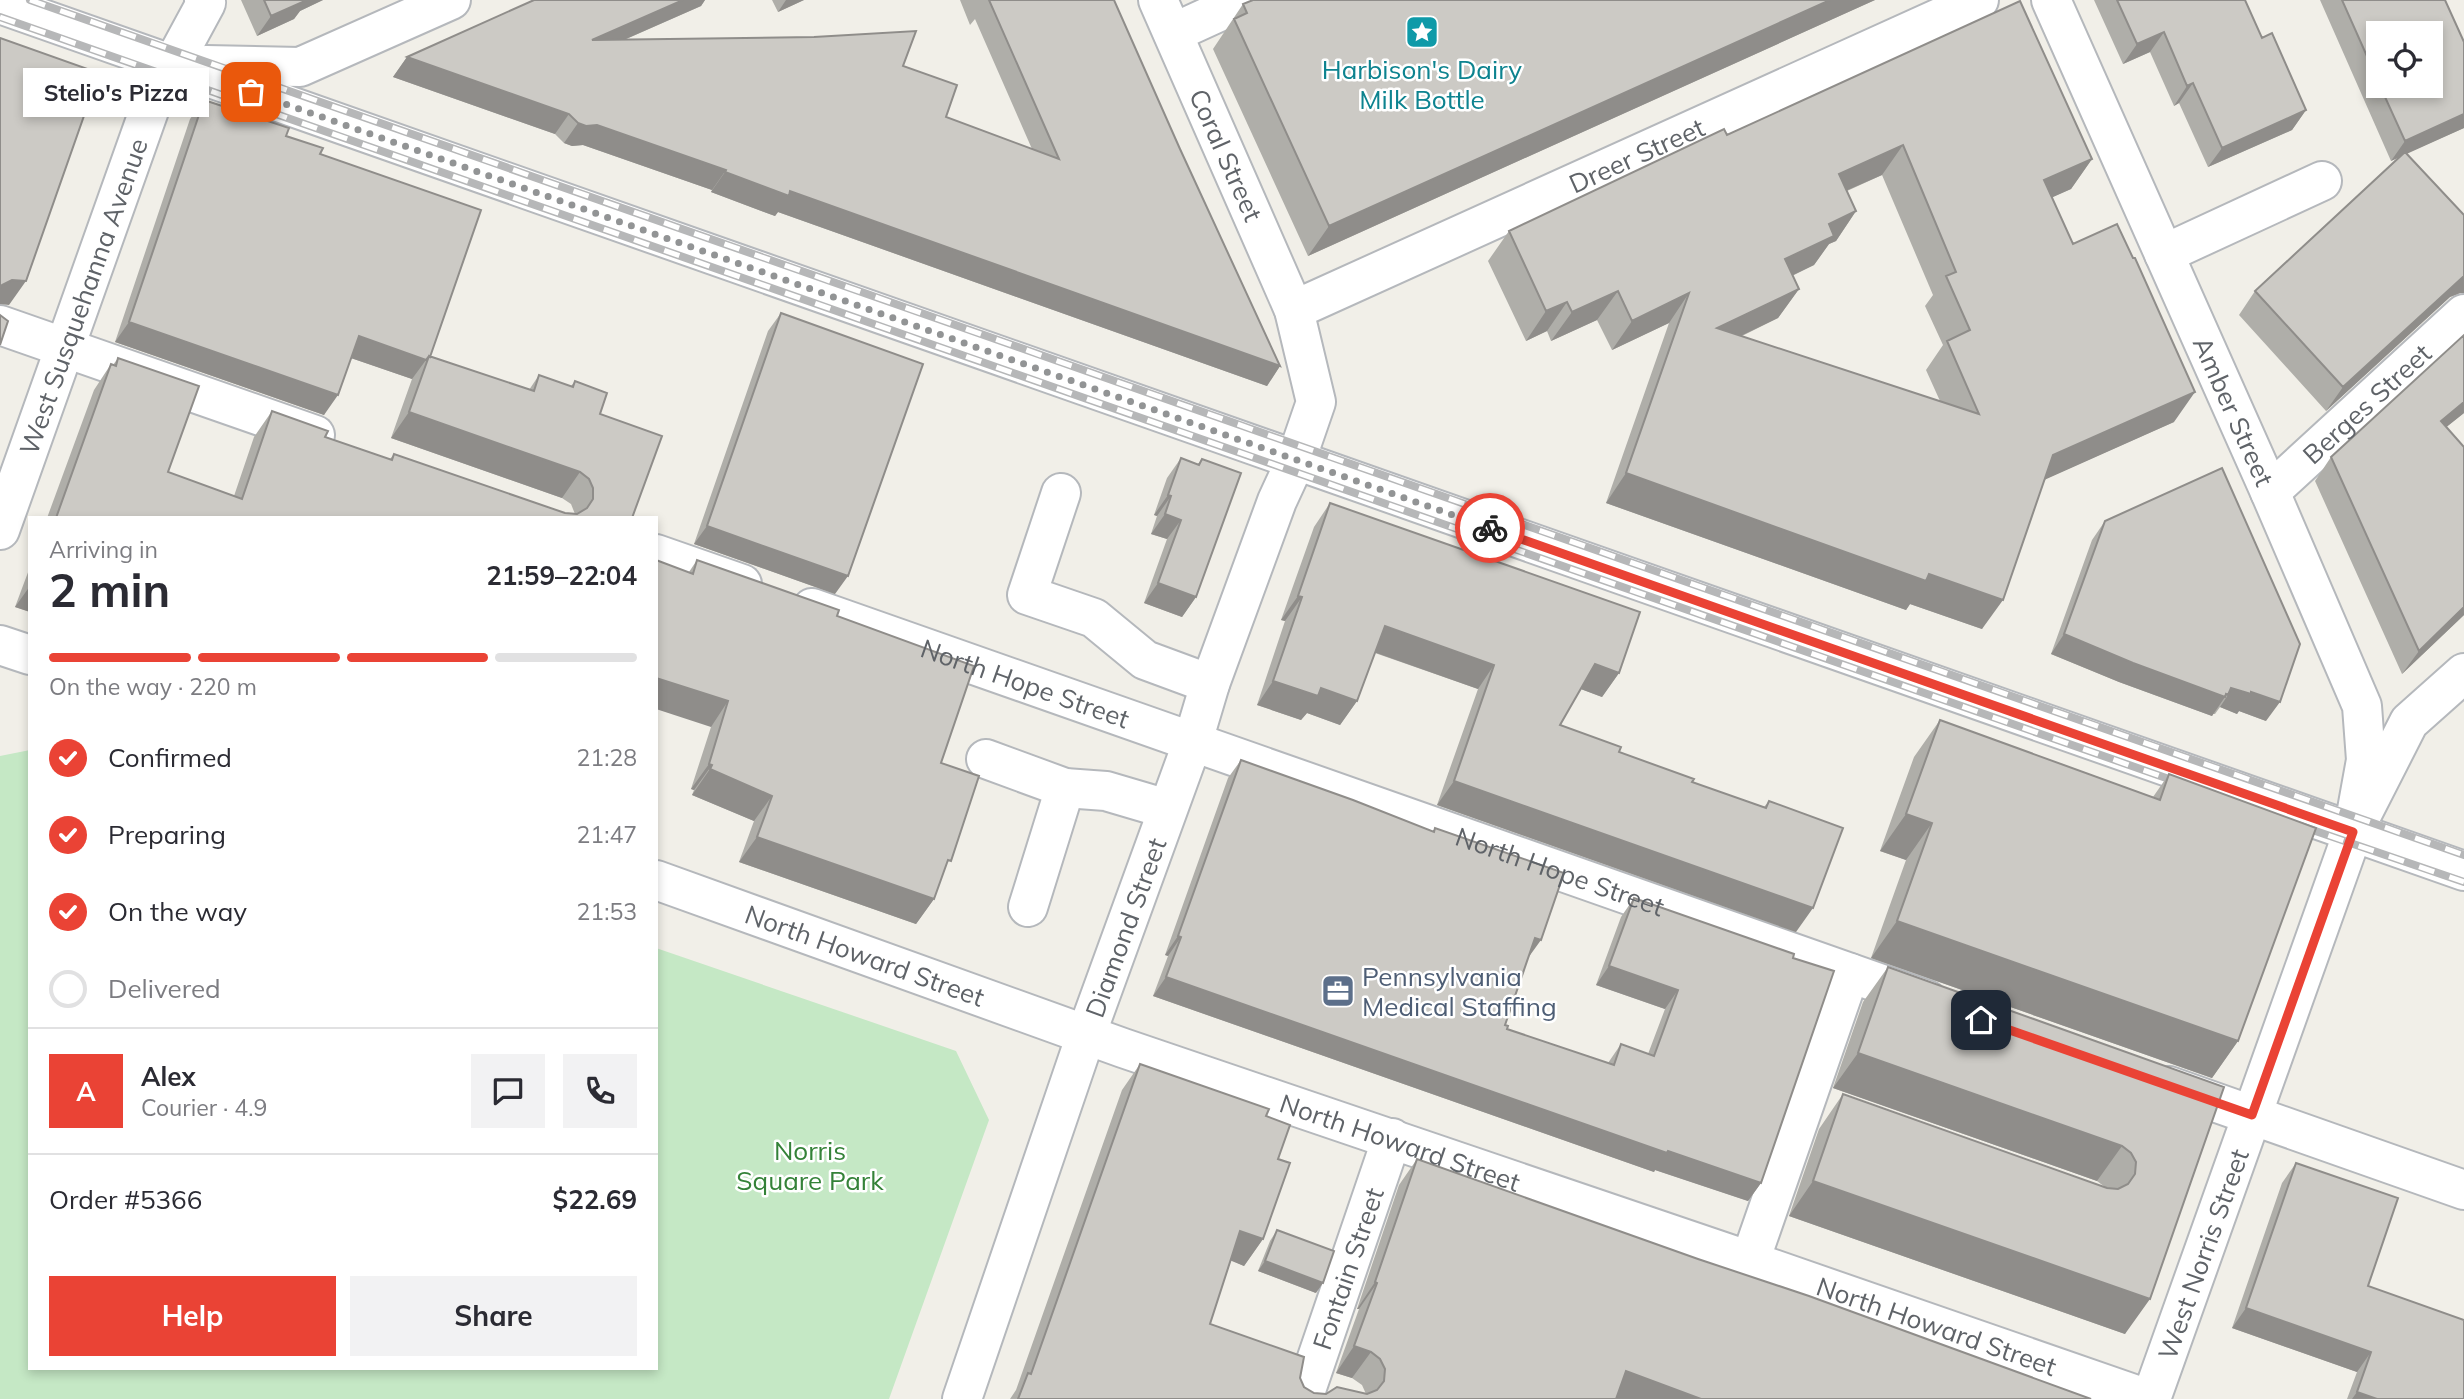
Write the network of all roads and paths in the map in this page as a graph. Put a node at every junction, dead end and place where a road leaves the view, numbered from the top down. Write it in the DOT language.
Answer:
graph roads {
  1 [pos="204,0"];
  2 [pos="451,0"];
  3 [pos="1245,0"];
  4 [pos="1979,0"];
  5 [pos="2051,0"];
  6 [pos="0,4"];
  7 [pos="1165,17"];
  8 [pos="173,64"];
  9 [pos="2322,181"];
  10 [pos="2164,254"];
  11 [pos="1294,310"];
  12 [pos="2464,314"];
  13 [pos="0,325"];
  14 [pos="65,347"];
  15 [pos="344,445"];
  16 [pos="1296,460"];
  17 [pos="2270,492"];
  18 [pos="1060,493"];
  19 [pos="0,530"];
  20 [pos="658,555"];
  21 [pos="0,645"];
  22 [pos="28,654"];
  23 [pos="2464,673"];
  24 [pos="1210,684"];
  25 [pos="1193,741"];
  26 [pos="986,759"];
  27 [pos="1065,788"];
  28 [pos="1167,809"];
  29 [pos="2353,832"];
  30 [pos="2464,871"];
  31 [pos="658,881"];
  32 [pos="1028,906"];
  33 [pos="1850,973"];
  34 [pos="1955,1010"];
  35 [pos="1086,1035"];
  36 [pos="2138,1075"];
  37 [pos="1805,1101"];
  38 [pos="1844,1115"];
  39 [pos="2252,1115"];
  40 [pos="1392,1138"];
  41 [pos="2464,1190"];
  42 [pos="1750,1261"];
  43 [pos="1306,1392"];
  44 [pos="962,1399"];
  45 [pos="1345,1399"];
  46 [pos="2150,1399"];
  1 -- 8 [label="street, West Susquehanna Avenue"];
  2 -- 8 [label="street"];
  3 -- 7 [label="street"];
  4 -- 11 [label="street, Dreer Street"];
  5 -- 10 [label="street, Amber Street"];
  6 -- 8 [label="street"];
  7 -- 11 [label="street, Coral Street"];
  8 -- 14 [label="street, West Susquehanna Avenue"];
  8 -- 16 [label="street"];
  9 -- 10 [label="street"];
  10 -- 17 [label="street, Amber Street"];
  11 -- 16 [label="street, Coral Street"];
  12 -- 17 [label="street, Berges Street"];
  13 -- 14 [label="street"];
  14 -- 15 [label="street"];
  14 -- 19 [label="street, West Susquehanna Avenue"];
  16 -- 24 [label="street, Diamond Street"];
  16 -- 29 [label="street"];
  17 -- 29 [label="street, Amber Street"];
  18 -- 24 [label="street"];
  20 -- 25 [label="street, North Hope Street"];
  21 -- 22 [label="street"];
  23 -- 29 [label="street"];
  24 -- 25 [label="street, Diamond Street"];
  25 -- 28 [label="street, Diamond Street"];
  25 -- 33 [label="street, North Hope Street"];
  26 -- 27 [label="street"];
  27 -- 28 [label="street"];
  27 -- 32 [label="street"];
  28 -- 35 [label="street, Diamond Street"];
  29 -- 30 [label="street"];
  29 -- 39 [label="street, West Norris Street"];
  31 -- 35 [label="street, North Howard Street"];
  33 -- 34 [label="street, North Hope Street"];
  33 -- 37 [label="street"];
  35 -- 40 [label="street, North Howard Street"];
  35 -- 44 [label="street, Diamond Street"];
  36 -- 39 [label="street"];
  37 -- 38 [label="street"];
  37 -- 42 [label="street"];
  39 -- 41 [label="street"];
  39 -- 46 [label="street, West Norris Street"];
  40 -- 42 [label="street, North Howard Street"];
  40 -- 43 [label="street, Fontain Street"];
  42 -- 46 [label="street, North Howard Street"];
  43 -- 45 [label="street"];
}
